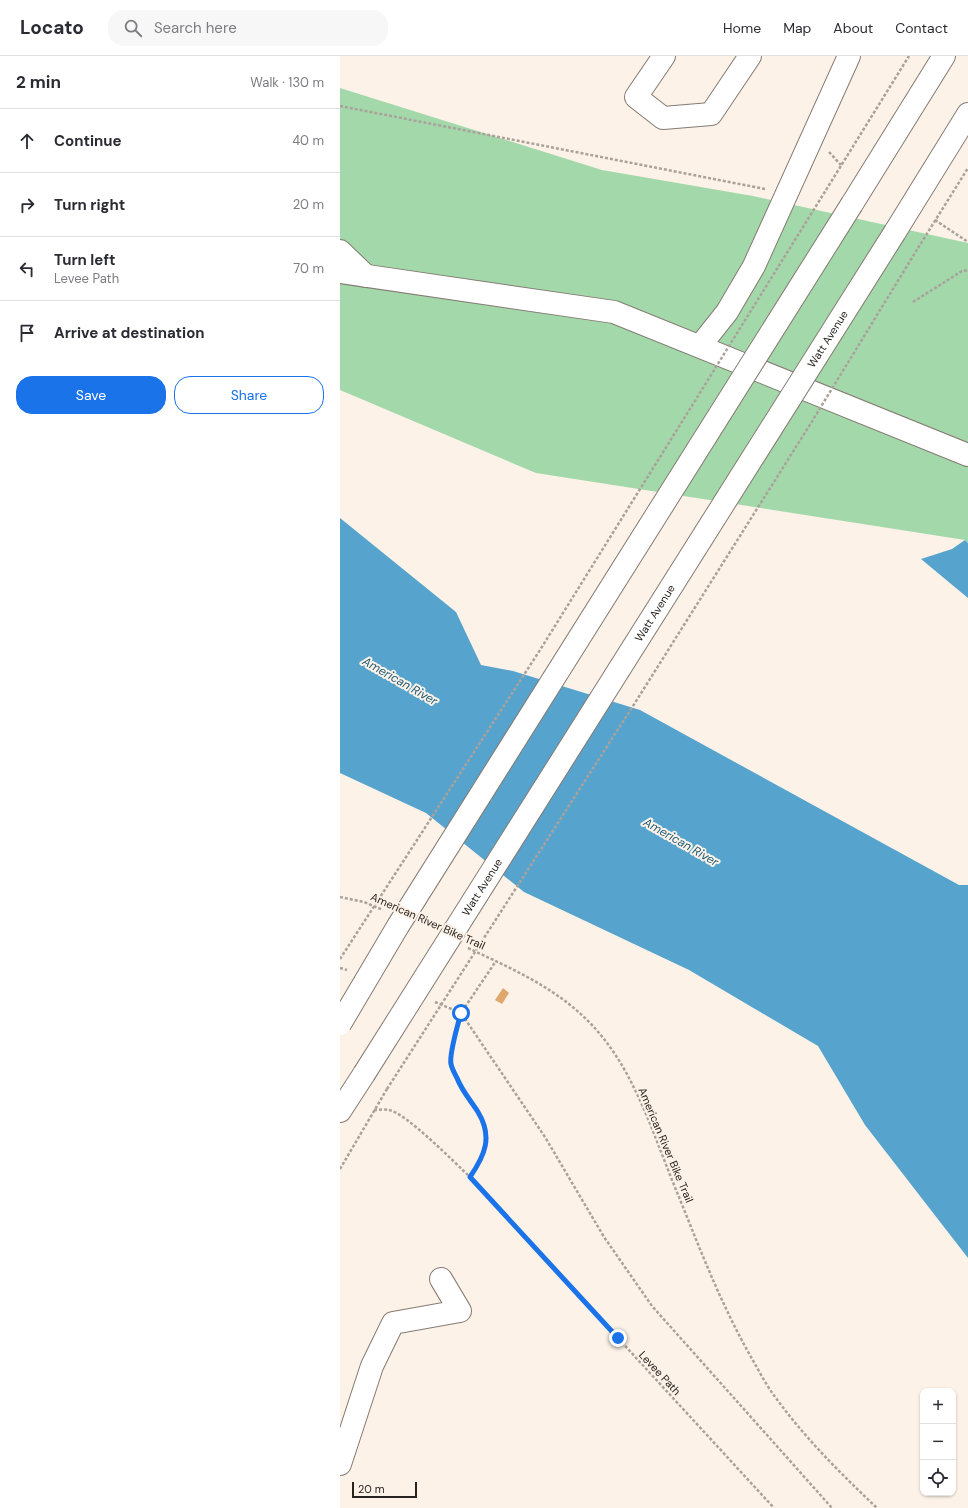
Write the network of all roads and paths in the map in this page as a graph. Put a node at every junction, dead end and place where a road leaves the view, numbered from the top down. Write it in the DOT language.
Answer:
graph roads {
  1 [pos="664,56"];
  2 [pos="750,56"];
  3 [pos="849,56"];
  4 [pos="908,56"];
  5 [pos="944,56"];
  6 [pos="340,106"];
  7 [pos="968,114"];
  8 [pos="968,120"];
  9 [pos="953,140"];
  10 [pos="968,168"];
  11 [pos="787,193"];
  12 [pos="935,220"];
  13 [pos="968,236"];
  14 [pos="967,241"];
  15 [pos="340,251"];
  16 [pos="968,270"];
  17 [pos="340,272"];
  18 [pos="366,276"];
  19 [pos="913,302"];
  20 [pos="700,346"];
  21 [pos="968,455"];
  22 [pos="340,897"];
  23 [pos="391,918"];
  24 [pos="466,947"];
  25 [pos="340,960"];
  26 [pos="496,961"];
  27 [pos="340,996"];
  28 [pos="461,1013"];
  29 [pos="340,1024"];
  30 [pos="374,1110"];
  31 [pos="340,1112"];
  32 [pos="340,1169"];
  33 [pos="470,1177"];
  34 [pos="426,1317"];
  35 [pos="340,1464"];
  36 [pos="774,1508"];
  37 [pos="832,1508"];
  38 [pos="877,1508"];
  1 -- 2 [label="main road"];
  3 -- 11 [label="main road"];
  4 -- 25 [label="path, bridge"];
  5 -- 23 [label="main road, bridge"];
  6 -- 11 [label="path"];
  7 -- 9 [label="main road, Watt Avenue"];
  8 -- 9 [label="main road"];
  9 -- 31 [label="main road, Watt Avenue, bridge"];
  10 -- 12 [label="path"];
  11 -- 20 [label="main road"];
  12 -- 14 [label="path"];
  12 -- 30 [label="path, bridge"];
  13 -- 14 [label="path"];
  15 -- 18 [label="main road"];
  16 -- 19 [label="path"];
  17 -- 18 [label="main road"];
  18 -- 20 [label="main road"];
  20 -- 21 [label="main road"];
  22 -- 23 [label="path, American River Bike Trail"];
  23 -- 27 [label="main road, bridge"];
  23 -- 29 [label="main road, bridge"];
  24 -- 26 [label="path, American River Bike Trail"];
  26 -- 28 [label="path"];
  26 -- 38 [label="path, American River Bike Trail"];
  28 -- 33 [label="path"];
  28 -- 37 [label="path"];
  30 -- 32 [label="path"];
  30 -- 33 [label="path, Levee Path"];
  33 -- 36 [label="path, Levee Path"];
  34 -- 35 [label="main road"];
}
